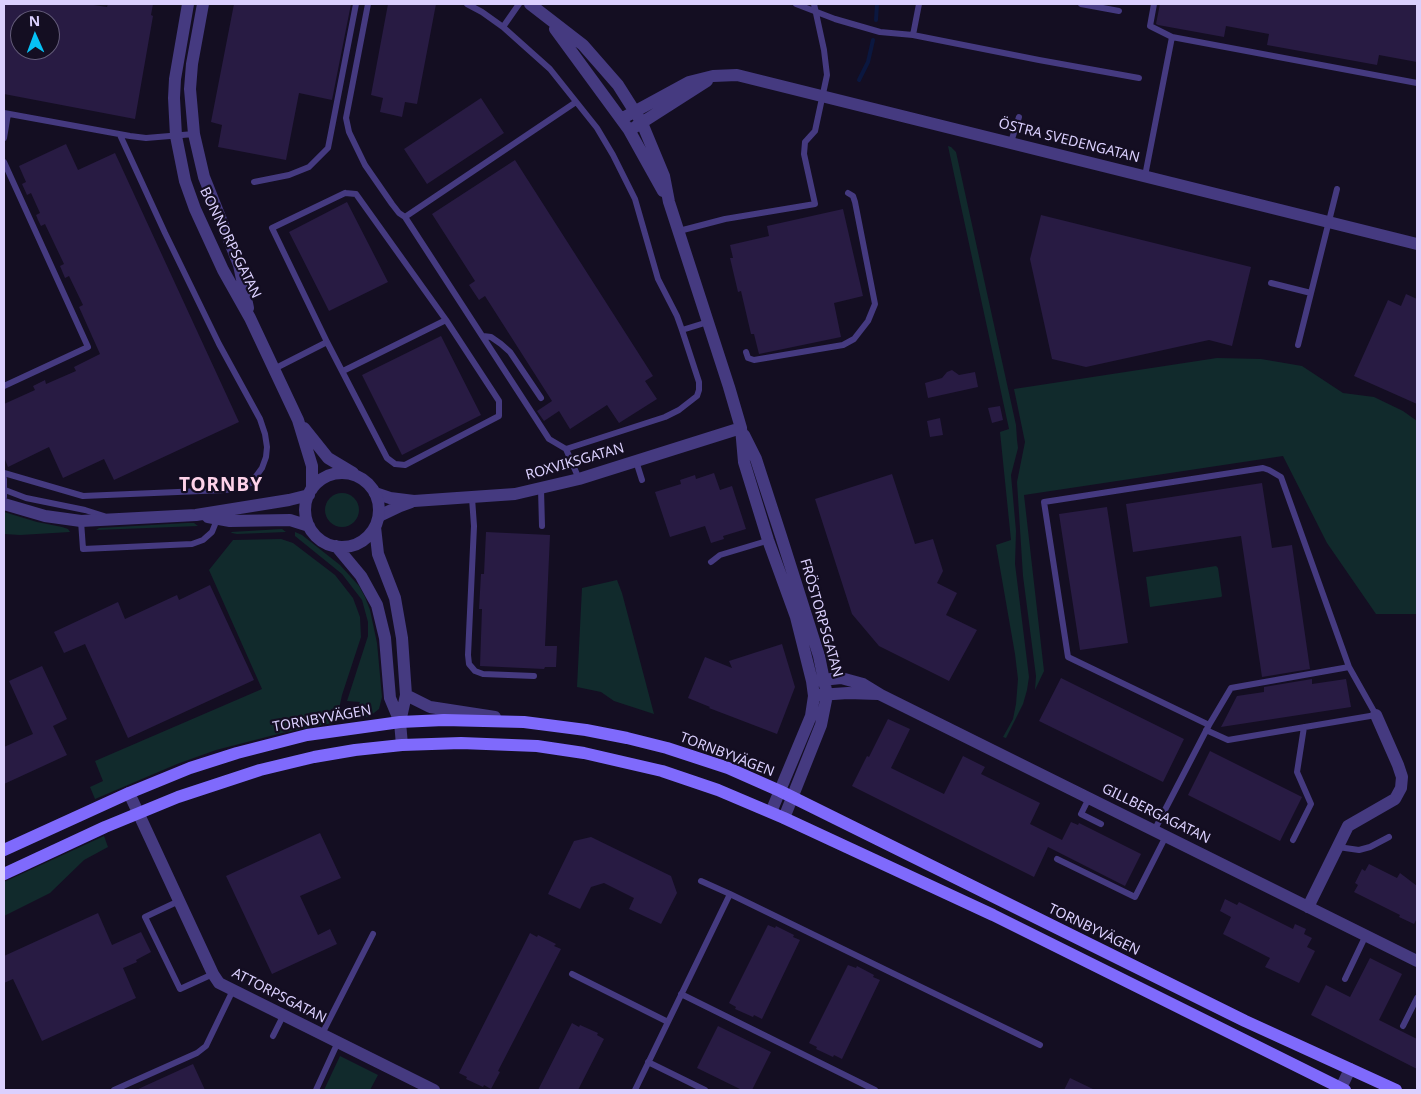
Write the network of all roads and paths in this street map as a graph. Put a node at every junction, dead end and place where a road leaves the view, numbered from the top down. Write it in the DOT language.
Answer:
graph roads {
  1 [pos="188,4"];
  2 [pos="204,4"];
  3 [pos="356,4"];
  4 [pos="368,4"];
  5 [pos="467,4"];
  6 [pos="519,4"];
  7 [pos="530,4"];
  8 [pos="796,4"];
  9 [pos="919,4"];
  10 [pos="1081,4"];
  11 [pos="1154,4"];
  12 [pos="814,7"];
  13 [pos="1119,10"];
  14 [pos="546,17"];
  15 [pos="504,27"];
  16 [pos="913,35"];
  17 [pos="1172,37"];
  18 [pos="713,76"];
  19 [pos="1139,78"];
  20 [pos="1417,83"];
  21 [pos="823,96"];
  22 [pos="576,102"];
  23 [pos="635,110"];
  24 [pos="6,114"];
  25 [pos="1019,117"];
  26 [pos="621,119"];
  27 [pos="642,123"];
  28 [pos="629,130"];
  29 [pos="194,134"];
  30 [pos="120,135"];
  31 [pos="176,136"];
  32 [pos="4,138"];
  33 [pos="1011,142"];
  34 [pos="4,162"];
  35 [pos="1145,176"];
  36 [pos="254,182"];
  37 [pos="1337,189"];
  38 [pos="848,193"];
  39 [pos="669,202"];
  40 [pos="406,217"];
  41 [pos="1329,222"];
  42 [pos="679,231"];
  43 [pos="1417,244"];
  44 [pos="1271,283"];
  45 [pos="1311,293"];
  46 [pos="250,318"];
  47 [pos="446,320"];
  48 [pos="708,322"];
  49 [pos="682,330"];
  50 [pos="483,336"];
  51 [pos="327,342"];
  52 [pos="1298,345"];
  53 [pos="746,352"];
  54 [pos="274,369"];
  55 [pos="343,371"];
  56 [pos="4,386"];
  57 [pos="540,398"];
  58 [pos="298,420"];
  59 [pos="740,428"];
  60 [pos="566,449"];
  61 [pos="636,461"];
  62 [pos="4,473"];
  63 [pos="359,477"];
  64 [pos="4,479"];
  65 [pos="579,479"];
  66 [pos="642,480"];
  67 [pos="541,489"];
  68 [pos="311,492"];
  69 [pos="4,493"];
  70 [pos="375,493"];
  71 [pos="472,498"];
  72 [pos="414,502"];
  73 [pos="4,504"];
  74 [pos="218,515"];
  75 [pos="115,519"];
  76 [pos="82,521"];
  77 [pos="377,521"];
  78 [pos="309,526"];
  79 [pos="542,526"];
  80 [pos="781,536"];
  81 [pos="768,540"];
  82 [pos="336,546"];
  83 [pos="711,562"];
  84 [pos="1349,668"];
  85 [pos="534,676"];
  86 [pos="819,680"];
  87 [pos="406,695"];
  88 [pos="827,695"];
  89 [pos="880,695"];
  90 [pos="814,696"];
  91 [pos="1376,715"];
  92 [pos="400,722"];
  93 [pos="524,722"];
  94 [pos="1304,727"];
  95 [pos="1208,728"];
  96 [pos="402,745"];
  97 [pos="780,791"];
  98 [pos="129,793"];
  99 [pos="793,797"];
  100 [pos="1089,798"];
  101 [pos="771,812"];
  102 [pos="138,813"];
  103 [pos="784,818"];
  104 [pos="1101,824"];
  105 [pos="1160,833"];
  106 [pos="1388,837"];
  107 [pos="1293,840"];
  108 [pos="1338,847"];
  109 [pos="4,850"];
  110 [pos="1057,859"];
  111 [pos="4,874"];
  112 [pos="702,881"];
  113 [pos="730,894"];
  114 [pos="179,901"];
  115 [pos="1308,907"];
  116 [pos="373,934"];
  117 [pos="1366,936"];
  118 [pos="1417,961"];
  119 [pos="213,974"];
  120 [pos="572,974"];
  121 [pos="1345,979"];
  122 [pos="233,990"];
  123 [pos="682,994"];
  124 [pos="1417,998"];
  125 [pos="283,1016"];
  126 [pos="668,1022"];
  127 [pos="1403,1026"];
  128 [pos="322,1034"];
  129 [pos="273,1036"];
  130 [pos="338,1042"];
  131 [pos="1040,1045"];
  132 [pos="648,1062"];
  133 [pos="1350,1069"];
  134 [pos="114,1090"];
  135 [pos="316,1090"];
  136 [pos="434,1090"];
  137 [pos="635,1090"];
  138 [pos="705,1090"];
  139 [pos="875,1090"];
  140 [pos="1342,1090"];
  141 [pos="1396,1090"];
  1 -- 31 [label="street, BONNORPSGATAN"];
  2 -- 29 [label="street, BONNORPSGATAN"];
  3 -- 36 [label="lane"];
  4 -- 40 [label="lane"];
  5 -- 15 [label="lane"];
  6 -- 15 [label="lane"];
  7 -- 14 [label="street"];
  8 -- 12 [label="lane"];
  9 -- 16 [label="lane"];
  10 -- 13 [label="lane"];
  11 -- 17 [label="lane"];
  12 -- 16 [label="lane"];
  12 -- 21 [label="lane"];
  14 -- 23 [label="street, FRÖSTORPSGATAN"];
  14 -- 26 [label="street, FRÖSTORPSGATAN"];
  15 -- 22 [label="lane"];
  16 -- 19 [label="lane"];
  17 -- 20 [label="lane"];
  17 -- 35 [label="lane"];
  18 -- 21 [label="street, ÖSTRA SVEDENGATAN"];
  18 -- 23 [label="street, ÖSTRA SVEDENGATAN"];
  18 -- 27 [label="street"];
  21 -- 33 [label="street, ÖSTRA SVEDENGATAN"];
  21 -- 42 [label="lane"];
  22 -- 40 [label="lane"];
  22 -- 49 [label="lane"];
  23 -- 26 [label="street, ÖSTRA SVEDENGATAN"];
  23 -- 27 [label="street, FRÖSTORPSGATAN"];
  24 -- 30 [label="lane"];
  24 -- 32 [label="lane"];
  25 -- 33 [label="lane"];
  26 -- 28 [label="street, FRÖSTORPSGATAN"];
  27 -- 28 [label="street"];
  27 -- 39 [label="street, FRÖSTORPSGATAN"];
  28 -- 39 [label="street, FRÖSTORPSGATAN"];
  29 -- 31 [label="lane"];
  29 -- 46 [label="street, BONNORPSGATAN"];
  30 -- 31 [label="lane"];
  30 -- 62 [label="lane"];
  31 -- 46 [label="street, BONNORPSGATAN"];
  33 -- 35 [label="street, ÖSTRA SVEDENGATAN"];
  34 -- 56 [label="lane"];
  35 -- 41 [label="street, ÖSTRA SVEDENGATAN"];
  37 -- 41 [label="lane"];
  38 -- 53 [label="lane"];
  39 -- 42 [label="street, FRÖSTORPSGATAN"];
  40 -- 50 [label="lane"];
  41 -- 43 [label="street, ÖSTRA SVEDENGATAN"];
  41 -- 45 [label="lane"];
  42 -- 48 [label="street, FRÖSTORPSGATAN"];
  44 -- 45 [label="lane"];
  45 -- 52 [label="lane"];
  46 -- 54 [label="street, BONNORPSGATAN"];
  47 -- 51 [label="lane"];
  47 -- 55 [label="lane"];
  47 -- 55 [label="lane"];
  48 -- 49 [label="lane"];
  48 -- 59 [label="street, FRÖSTORPSGATAN"];
  49 -- 60 [label="lane"];
  50 -- 57 [label="lane"];
  50 -- 60 [label="lane"];
  51 -- 54 [label="lane"];
  51 -- 55 [label="lane"];
  54 -- 58 [label="street, BONNORPSGATAN"];
  58 -- 63 [label="street, BONNORPSGATAN"];
  58 -- 68 [label="street, BONNORPSGATAN"];
  59 -- 61 [label="street, ROXVIKSGATAN"];
  59 -- 80 [label="street, FRÖSTORPSGATAN"];
  59 -- 81 [label="street, FRÖSTORPSGATAN"];
  60 -- 65 [label="lane"];
  61 -- 65 [label="street, ROXVIKSGATAN"];
  61 -- 66 [label="lane"];
  63 -- 68 [label="street"];
  63 -- 70 [label="street"];
  64 -- 69 [label="lane"];
  65 -- 67 [label="street, ROXVIKSGATAN"];
  67 -- 71 [label="street, ROXVIKSGATAN"];
  67 -- 79 [label="lane"];
  68 -- 74 [label="street"];
  68 -- 78 [label="street"];
  69 -- 75 [label="lane"];
  70 -- 72 [label="street, ROXVIKSGATAN"];
  70 -- 77 [label="street"];
  71 -- 72 [label="street, ROXVIKSGATAN"];
  71 -- 85 [label="lane"];
  72 -- 77 [label="street, ROXVIKSGATAN"];
  73 -- 76 [label="street"];
  74 -- 75 [label="street"];
  74 -- 76 [label="lane"];
  74 -- 78 [label="street"];
  75 -- 76 [label="street"];
  77 -- 82 [label="street"];
  77 -- 87 [label="street"];
  78 -- 82 [label="street"];
  80 -- 81 [label="lane"];
  80 -- 86 [label="street, FRÖSTORPSGATAN"];
  81 -- 83 [label="lane"];
  81 -- 86 [label="street, FRÖSTORPSGATAN"];
  82 -- 92 [label="street"];
  84 -- 91 [label="lane"];
  84 -- 95 [label="lane"];
  84 -- 95 [label="lane"];
  86 -- 88 [label="street, FRÖSTORPSGATAN"];
  86 -- 89 [label="street, GILLBERGAGATAN"];
  86 -- 90 [label="street, FRÖSTORPSGATAN"];
  87 -- 92 [label="street"];
  87 -- 93 [label="street"];
  88 -- 89 [label="street, GILLBERGAGATAN"];
  88 -- 90 [label="street, GILLBERGAGATAN"];
  88 -- 99 [label="street, FRÖSTORPSGATAN"];
  89 -- 100 [label="street, GILLBERGAGATAN"];
  90 -- 97 [label="street, FRÖSTORPSGATAN"];
  91 -- 94 [label="lane"];
  91 -- 108 [label="street"];
  92 -- 93 [label="main road, TORNBYVÄGEN"];
  92 -- 96 [label="street"];
  92 -- 98 [label="main road, TORNBYVÄGEN"];
  93 -- 97 [label="main road, TORNBYVÄGEN"];
  94 -- 95 [label="lane"];
  94 -- 107 [label="lane"];
  95 -- 105 [label="lane"];
  96 -- 101 [label="main road"];
  96 -- 102 [label="main road"];
  97 -- 99 [label="main road, TORNBYVÄGEN"];
  97 -- 101 [label="street, FRÖSTORPSGATAN"];
  98 -- 102 [label="street, ATTORPSGATAN"];
  98 -- 109 [label="main road, TORNBYVÄGEN"];
  99 -- 103 [label="street, FRÖSTORPSGATAN"];
  99 -- 133 [label="main road, TORNBYVÄGEN"];
  100 -- 104 [label="lane"];
  100 -- 105 [label="street, GILLBERGAGATAN"];
  101 -- 103 [label="main road"];
  102 -- 111 [label="main road"];
  102 -- 114 [label="street, ATTORPSGATAN"];
  103 -- 140 [label="main road"];
  105 -- 110 [label="lane"];
  105 -- 115 [label="street, GILLBERGAGATAN"];
  106 -- 108 [label="lane"];
  108 -- 115 [label="street"];
  112 -- 113 [label="lane"];
  113 -- 123 [label="lane"];
  113 -- 131 [label="lane"];
  114 -- 119 [label="street, ATTORPSGATAN"];
  114 -- 119 [label="lane"];
  115 -- 117 [label="street, GILLBERGAGATAN"];
  116 -- 128 [label="lane"];
  117 -- 118 [label="street, GILLBERGAGATAN"];
  117 -- 121 [label="lane"];
  119 -- 122 [label="street, ATTORPSGATAN"];
  120 -- 126 [label="lane"];
  122 -- 125 [label="street, ATTORPSGATAN"];
  122 -- 134 [label="lane"];
  123 -- 126 [label="lane"];
  123 -- 139 [label="lane"];
  124 -- 127 [label="lane"];
  125 -- 128 [label="street, ATTORPSGATAN"];
  125 -- 129 [label="lane"];
  126 -- 132 [label="lane"];
  128 -- 130 [label="street, ATTORPSGATAN"];
  130 -- 135 [label="lane"];
  130 -- 136 [label="street, ATTORPSGATAN"];
  132 -- 137 [label="lane"];
  132 -- 138 [label="lane"];
  133 -- 140 [label="street"];
  133 -- 141 [label="main road, TORNBYVÄGEN"];
}
